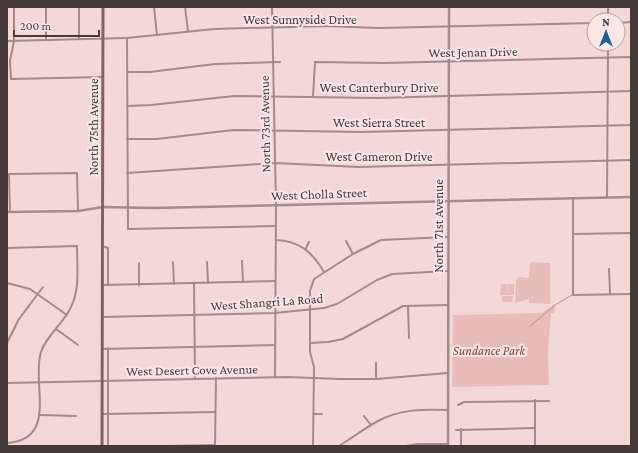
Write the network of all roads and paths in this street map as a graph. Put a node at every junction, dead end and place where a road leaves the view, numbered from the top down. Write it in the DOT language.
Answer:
graph roads {
  1 [pos="14,7"];
  2 [pos="46,7"];
  3 [pos="79,7"];
  4 [pos="103,7"];
  5 [pos="154,7"];
  6 [pos="185,7"];
  7 [pos="272,7"];
  8 [pos="449,7"];
  9 [pos="586,23"];
  10 [pos="273,27"];
  11 [pos="449,27"];
  12 [pos="188,31"];
  13 [pos="157,35"];
  14 [pos="103,38"];
  15 [pos="127,38"];
  16 [pos="79,39"];
  17 [pos="46,40"];
  18 [pos="7,41"];
  19 [pos="14,41"];
  20 [pos="608,52"];
  21 [pos="631,57"];
  22 [pos="608,58"];
  23 [pos="273,62"];
  24 [pos="280,62"];
  25 [pos="449,62"];
  26 [pos="128,72"];
  27 [pos="102,77"];
  28 [pos="631,91"];
  29 [pos="608,92"];
  30 [pos="274,96"];
  31 [pos="313,96"];
  32 [pos="449,96"];
  33 [pos="127,106"];
  34 [pos="631,125"];
  35 [pos="608,126"];
  36 [pos="274,130"];
  37 [pos="449,130"];
  38 [pos="127,139"];
  39 [pos="631,160"];
  40 [pos="608,161"];
  41 [pos="275,163"];
  42 [pos="449,165"];
  43 [pos="127,173"];
  44 [pos="607,197"];
  45 [pos="631,197"];
  46 [pos="573,198"];
  47 [pos="448,201"];
  48 [pos="276,205"];
  49 [pos="103,207"];
  50 [pos="127,207"];
  51 [pos="78,210"];
  52 [pos="8,212"];
  53 [pos="276,226"];
  54 [pos="631,233"];
  55 [pos="573,234"];
  56 [pos="448,237"];
  57 [pos="276,240"];
  58 [pos="346,241"];
  59 [pos="309,242"];
  60 [pos="102,246"];
  61 [pos="7,248"];
  62 [pos="305,248"];
  63 [pos="354,254"];
  64 [pos="242,261"];
  65 [pos="173,262"];
  66 [pos="207,262"];
  67 [pos="138,263"];
  68 [pos="610,269"];
  69 [pos="448,271"];
  70 [pos="324,272"];
  71 [pos="243,282"];
  72 [pos="275,282"];
  73 [pos="194,283"];
  74 [pos="208,283"];
  75 [pos="7,284"];
  76 [pos="174,284"];
  77 [pos="102,285"];
  78 [pos="108,285"];
  79 [pos="139,285"];
  80 [pos="43,287"];
  81 [pos="39,294"];
  82 [pos="610,294"];
  83 [pos="631,294"];
  84 [pos="448,305"];
  85 [pos="408,306"];
  86 [pos="310,310"];
  87 [pos="275,313"];
  88 [pos="67,315"];
  89 [pos="194,315"];
  90 [pos="102,317"];
  91 [pos="56,329"];
  92 [pos="408,338"];
  93 [pos="7,343"];
  94 [pos="310,343"];
  95 [pos="275,344"];
  96 [pos="78,345"];
  97 [pos="194,346"];
  98 [pos="108,348"];
  99 [pos="102,349"];
  100 [pos="376,363"];
  101 [pos="448,373"];
  102 [pos="275,377"];
  103 [pos="314,377"];
  104 [pos="216,378"];
  105 [pos="195,379"];
  106 [pos="376,379"];
  107 [pos="108,380"];
  108 [pos="102,381"];
  109 [pos="40,382"];
  110 [pos="7,383"];
  111 [pos="535,400"];
  112 [pos="549,401"];
  113 [pos="458,405"];
  114 [pos="448,410"];
  115 [pos="215,412"];
  116 [pos="102,414"];
  117 [pos="108,414"];
  118 [pos="314,414"];
  119 [pos="322,414"];
  120 [pos="40,415"];
  121 [pos="76,416"];
  122 [pos="364,416"];
  123 [pos="371,425"];
  124 [pos="535,428"];
  125 [pos="456,430"];
  126 [pos="461,430"];
  127 [pos="7,443"];
  128 [pos="215,445"];
  129 [pos="448,445"];
  130 [pos="102,446"];
  131 [pos="108,446"];
  132 [pos="164,446"];
  133 [pos="314,446"];
  134 [pos="339,446"];
  135 [pos="406,446"];
  136 [pos="461,446"];
  137 [pos="535,446"];
  1 -- 19 [label="street"];
  2 -- 17 [label="street"];
  3 -- 16 [label="street"];
  4 -- 14 [label="main road, North 75th Avenue"];
  5 -- 13 [label="street"];
  6 -- 12 [label="street"];
  7 -- 10 [label="street, North 73rd Avenue"];
  8 -- 11 [label="street, North 71st Avenue"];
  9 -- 11 [label="street, West Sunnyside Drive"];
  10 -- 11 [label="street, West Sunnyside Drive"];
  10 -- 12 [label="street, West Sunnyside Drive"];
  10 -- 23 [label="street, North 73rd Avenue"];
  11 -- 25 [label="street, North 71st Avenue"];
  12 -- 13 [label="street, West Sunnyside Drive"];
  13 -- 15 [label="street, West Sunnyside Drive"];
  14 -- 15 [label="street, West Sunnyside Drive"];
  14 -- 16 [label="street, West Sunnyside Drive"];
  14 -- 27 [label="main road, North 75th Avenue"];
  15 -- 26 [label="street"];
  16 -- 17 [label="street, West Sunnyside Drive"];
  17 -- 19 [label="street, West Sunnyside Drive"];
  18 -- 19 [label="street, West Sunnyside Drive"];
  19 -- 27 [label="street"];
  20 -- 22 [label="street"];
  21 -- 22 [label="street, West Jenan Drive"];
  22 -- 25 [label="street, West Jenan Drive"];
  22 -- 29 [label="street"];
  23 -- 24 [label="street, North 73rd Avenue"];
  23 -- 26 [label="street"];
  23 -- 30 [label="street, North 73rd Avenue"];
  25 -- 31 [label="street, West Jenan Drive"];
  25 -- 32 [label="street, North 71st Avenue"];
  26 -- 33 [label="street"];
  27 -- 49 [label="main road, North 75th Avenue"];
  28 -- 29 [label="street, West Canterbury Drive"];
  29 -- 32 [label="street, West Canterbury Drive"];
  29 -- 35 [label="street"];
  30 -- 31 [label="street, West Canterbury Drive"];
  30 -- 33 [label="street, West Canterbury Drive"];
  30 -- 36 [label="street, North 73rd Avenue"];
  31 -- 32 [label="street, West Canterbury Drive"];
  32 -- 37 [label="street, North 71st Avenue"];
  33 -- 38 [label="street"];
  34 -- 35 [label="street, West Sierra Street"];
  35 -- 37 [label="street, West Sierra Street"];
  35 -- 40 [label="street"];
  36 -- 37 [label="street, West Sierra Street"];
  36 -- 38 [label="street, West Sierra Street"];
  36 -- 41 [label="street, North 73rd Avenue"];
  37 -- 42 [label="street, North 71st Avenue"];
  38 -- 43 [label="street"];
  39 -- 40 [label="street, West Cameron Drive"];
  40 -- 42 [label="street, West Cameron Drive"];
  40 -- 44 [label="street"];
  41 -- 42 [label="street, West Cameron Drive"];
  41 -- 43 [label="street, West Cameron Drive"];
  41 -- 48 [label="street, North 73rd Avenue"];
  42 -- 47 [label="street, North 71st Avenue"];
  43 -- 50 [label="street"];
  44 -- 45 [label="street, West Cholla Street"];
  44 -- 46 [label="street, West Cholla Street"];
  46 -- 47 [label="street, West Cholla Street"];
  46 -- 55 [label="street"];
  47 -- 48 [label="street, West Cholla Street"];
  47 -- 56 [label="street, North 71st Avenue"];
  48 -- 50 [label="street, West Cholla Street"];
  48 -- 53 [label="street, North 73rd Avenue"];
  49 -- 50 [label="street, West Cholla Street"];
  49 -- 51 [label="street, West Cholla Street"];
  49 -- 60 [label="main road, North 75th Avenue"];
  50 -- 53 [label="street"];
  51 -- 52 [label="street, West Cholla Street"];
  51 -- 52 [label="street"];
  53 -- 57 [label="street, North 73rd Avenue"];
  54 -- 55 [label="street"];
  55 -- 82 [label="street"];
  56 -- 63 [label="street"];
  56 -- 69 [label="street, North 71st Avenue"];
  57 -- 62 [label="street"];
  57 -- 72 [label="street, North 73rd Avenue"];
  58 -- 63 [label="street"];
  59 -- 62 [label="street"];
  60 -- 77 [label="main road, North 75th Avenue"];
  60 -- 78 [label="street, North 75th Avenue"];
  61 -- 88 [label="street"];
  62 -- 70 [label="street"];
  63 -- 70 [label="street"];
  64 -- 71 [label="street"];
  65 -- 76 [label="street"];
  66 -- 74 [label="street"];
  67 -- 79 [label="street"];
  68 -- 82 [label="street"];
  69 -- 84 [label="street, North 71st Avenue"];
  69 -- 86 [label="street, West Shangri La Road"];
  70 -- 86 [label="street"];
  71 -- 72 [label="street"];
  71 -- 74 [label="street"];
  72 -- 87 [label="street, North 73rd Avenue"];
  73 -- 74 [label="street"];
  73 -- 76 [label="street"];
  73 -- 89 [label="street"];
  75 -- 81 [label="street"];
  76 -- 79 [label="street"];
  77 -- 78 [label="street"];
  77 -- 90 [label="main road, North 75th Avenue"];
  78 -- 79 [label="street"];
  80 -- 81 [label="street"];
  81 -- 88 [label="street"];
  81 -- 93 [label="street"];
  82 -- 83 [label="street"];
  84 -- 85 [label="street"];
  84 -- 101 [label="street, North 71st Avenue"];
  85 -- 92 [label="street"];
  85 -- 94 [label="street"];
  86 -- 87 [label="street, West Shangri La Road"];
  86 -- 94 [label="street"];
  87 -- 89 [label="street, West Shangri La Road"];
  87 -- 95 [label="street, North 73rd Avenue"];
  88 -- 91 [label="street"];
  89 -- 90 [label="street, West Shangri La Road"];
  89 -- 97 [label="street"];
  90 -- 99 [label="main road, North 75th Avenue"];
  91 -- 96 [label="street"];
  91 -- 109 [label="street"];
  94 -- 103 [label="street"];
  95 -- 97 [label="street"];
  95 -- 102 [label="street, North 73rd Avenue"];
  97 -- 98 [label="street"];
  97 -- 105 [label="street"];
  98 -- 99 [label="street"];
  98 -- 107 [label="street"];
  99 -- 108 [label="main road, North 75th Avenue"];
  100 -- 106 [label="street"];
  101 -- 106 [label="street, West Desert Cove Avenue"];
  101 -- 114 [label="street, North 71st Avenue"];
  102 -- 103 [label="street, West Desert Cove Avenue"];
  102 -- 104 [label="street, West Desert Cove Avenue"];
  103 -- 106 [label="street, West Desert Cove Avenue"];
  103 -- 118 [label="street"];
  104 -- 105 [label="street, West Desert Cove Avenue"];
  104 -- 115 [label="street"];
  105 -- 107 [label="street, West Desert Cove Avenue"];
  107 -- 108 [label="street, West Desert Cove Avenue"];
  107 -- 117 [label="street"];
  108 -- 109 [label="street, West Desert Cove Avenue"];
  108 -- 116 [label="main road, North 75th Avenue"];
  109 -- 110 [label="street, West Desert Cove Avenue"];
  109 -- 120 [label="street"];
  111 -- 112 [label="street"];
  111 -- 113 [label="street"];
  111 -- 124 [label="street"];
  114 -- 123 [label="street"];
  114 -- 129 [label="street, North 71st Avenue"];
  115 -- 117 [label="street"];
  115 -- 128 [label="street"];
  116 -- 117 [label="street"];
  116 -- 130 [label="main road, North 75th Avenue"];
  117 -- 131 [label="street"];
  118 -- 119 [label="street"];
  118 -- 133 [label="street"];
  120 -- 121 [label="street"];
  120 -- 127 [label="street"];
  122 -- 123 [label="street"];
  123 -- 134 [label="street"];
  124 -- 126 [label="street"];
  124 -- 137 [label="street"];
  125 -- 126 [label="street"];
  126 -- 136 [label="street"];
  128 -- 132 [label="street"];
  129 -- 135 [label="street"];
}
